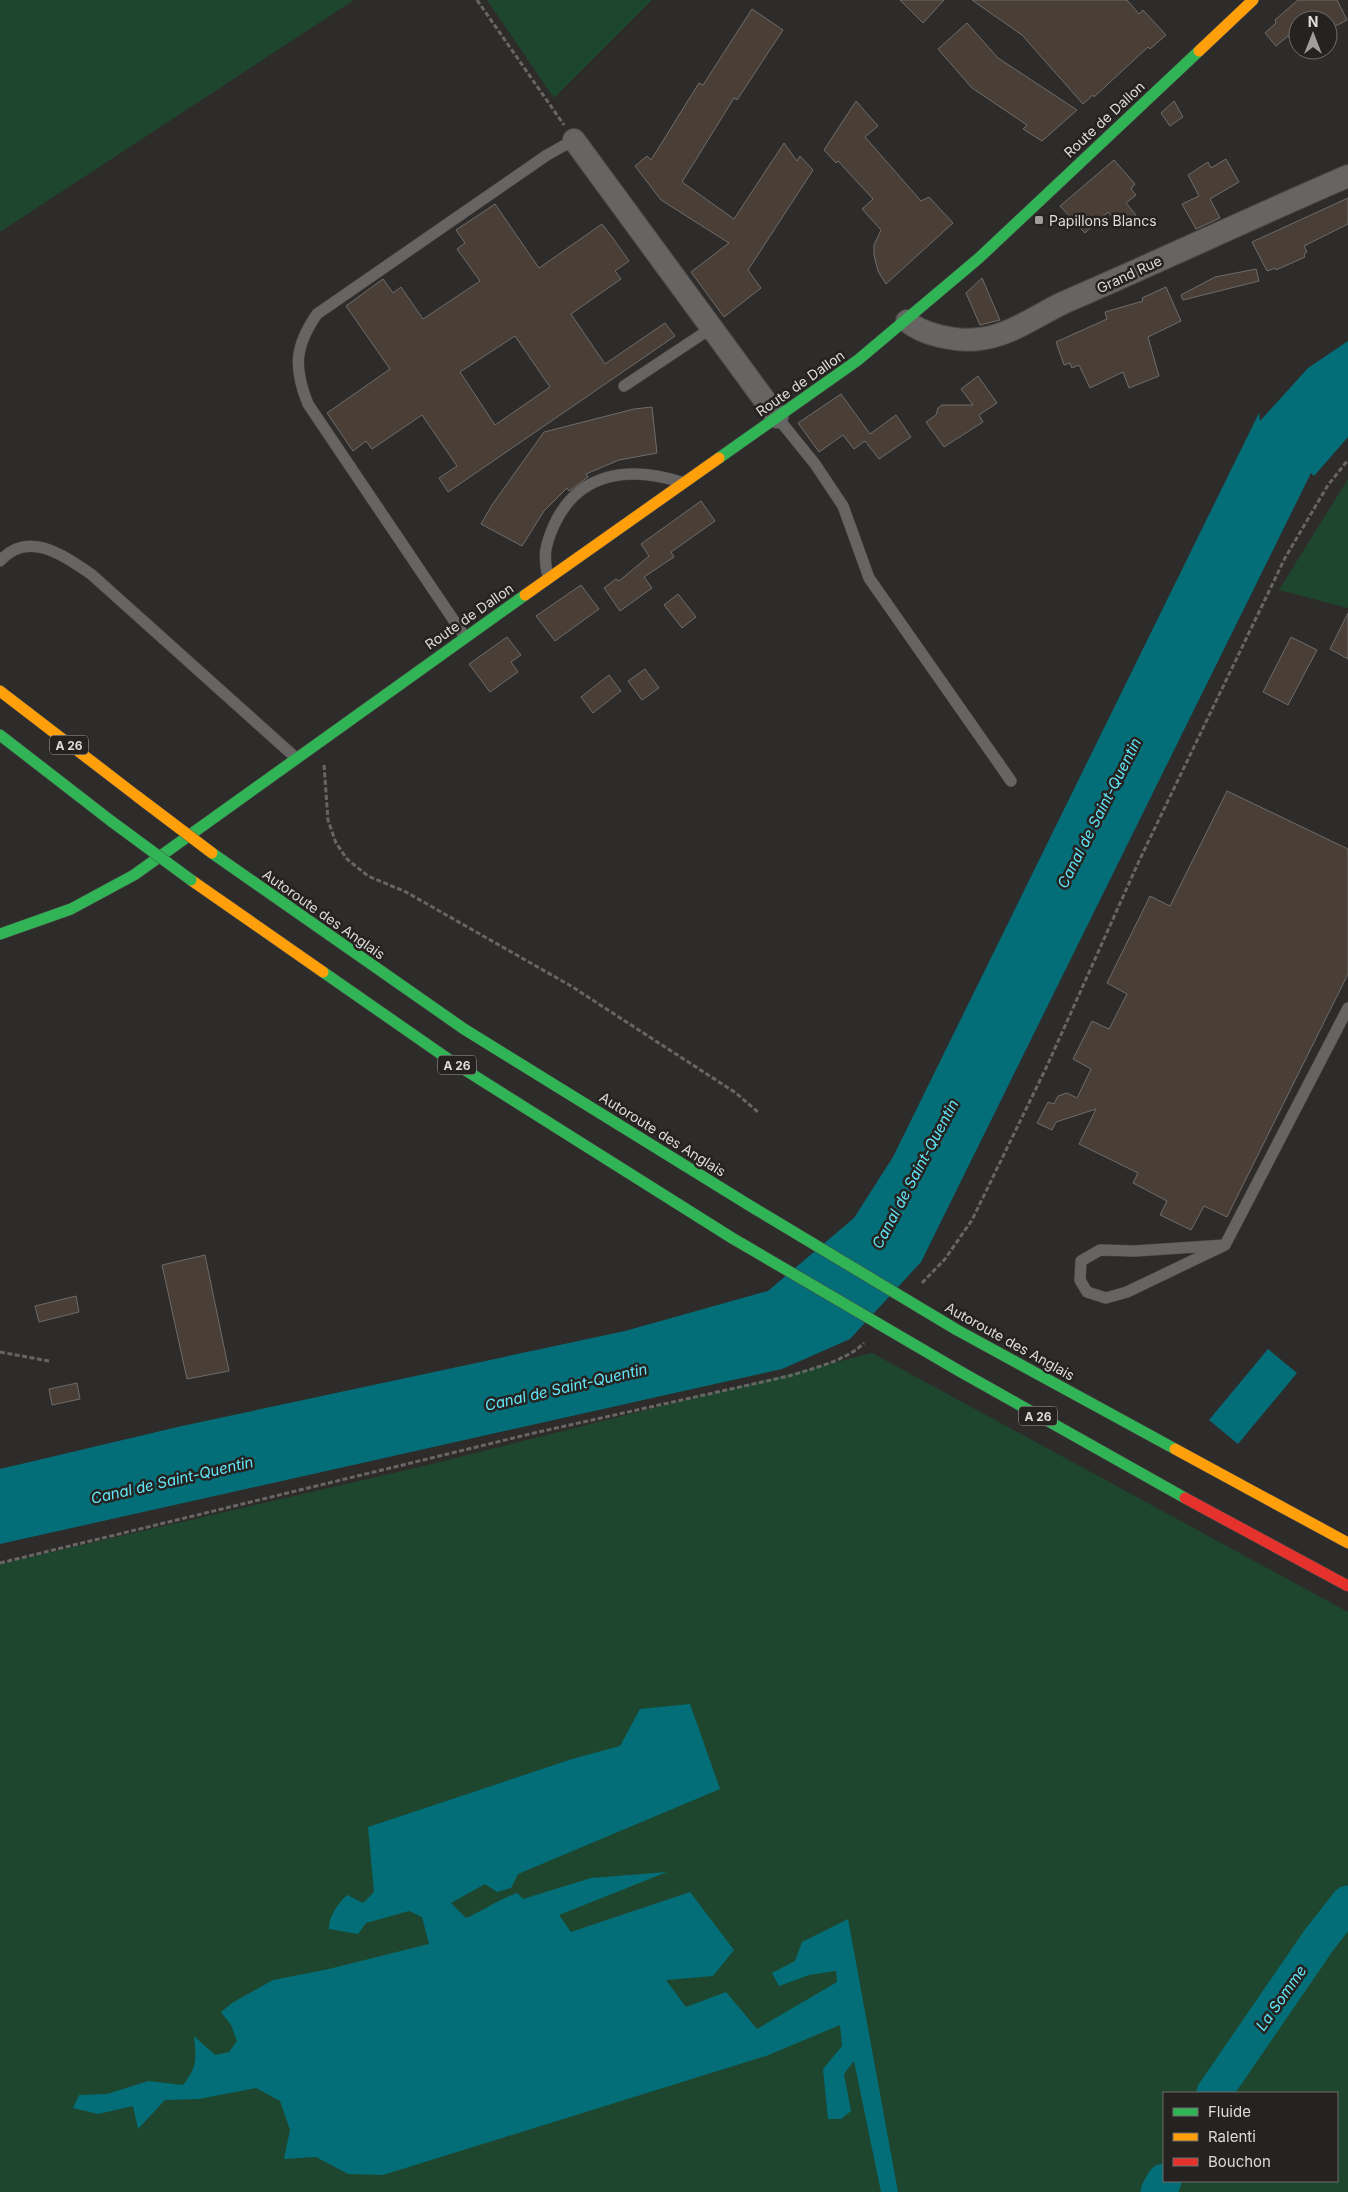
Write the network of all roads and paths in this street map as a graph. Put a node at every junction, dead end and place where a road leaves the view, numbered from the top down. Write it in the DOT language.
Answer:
graph roads {
  1 [pos="477,0"];
  2 [pos="1254,0"];
  3 [pos="574,140"];
  4 [pos="1348,176"];
  5 [pos="907,321"];
  6 [pos="710,329"];
  7 [pos="624,386"];
  8 [pos="777,417"];
  9 [pos="1348,460"];
  10 [pos="683,483"];
  11 [pos="0,561"];
  12 [pos="548,578"];
  13 [pos="465,637"];
  14 [pos="0,691"];
  15 [pos="0,736"];
  16 [pos="324,740"];
  17 [pos="296,758"];
  18 [pos="1011,781"];
  19 [pos="0,934"];
  20 [pos="1348,1008"];
  21 [pos="759,1113"];
  22 [pos="1225,1245"];
  23 [pos="918,1287"];
  24 [pos="865,1342"];
  25 [pos="0,1352"];
  26 [pos="50,1361"];
  27 [pos="1348,1543"];
  28 [pos="0,1563"];
  29 [pos="1348,1586"];
  1 -- 3 [label="path"];
  2 -- 5 [label="main road, Route de Dallon"];
  3 -- 6 [label="street"];
  3 -- 13 [label="lane"];
  4 -- 5 [label="street, Grand Rue"];
  5 -- 8 [label="main road, Route de Dallon"];
  6 -- 7 [label="lane"];
  6 -- 8 [label="street"];
  8 -- 10 [label="main road, Route de Dallon"];
  8 -- 18 [label="lane"];
  9 -- 23 [label="path"];
  10 -- 12 [label="main road, Route de Dallon"];
  10 -- 12 [label="lane"];
  11 -- 17 [label="lane"];
  12 -- 13 [label="main road, Route de Dallon"];
  13 -- 16 [label="main road, Route de Dallon"];
  14 -- 27 [label="main road, Autoroute des Anglais / A 26, bridge"];
  15 -- 29 [label="main road, A 26, bridge"];
  16 -- 17 [label="main road, Route de Dallon"];
  16 -- 21 [label="path"];
  17 -- 19 [label="main road, Route de Dallon"];
  20 -- 22 [label="lane"];
  22 -- 22 [label="lane"];
  24 -- 28 [label="path"];
  25 -- 26 [label="path"];
}
